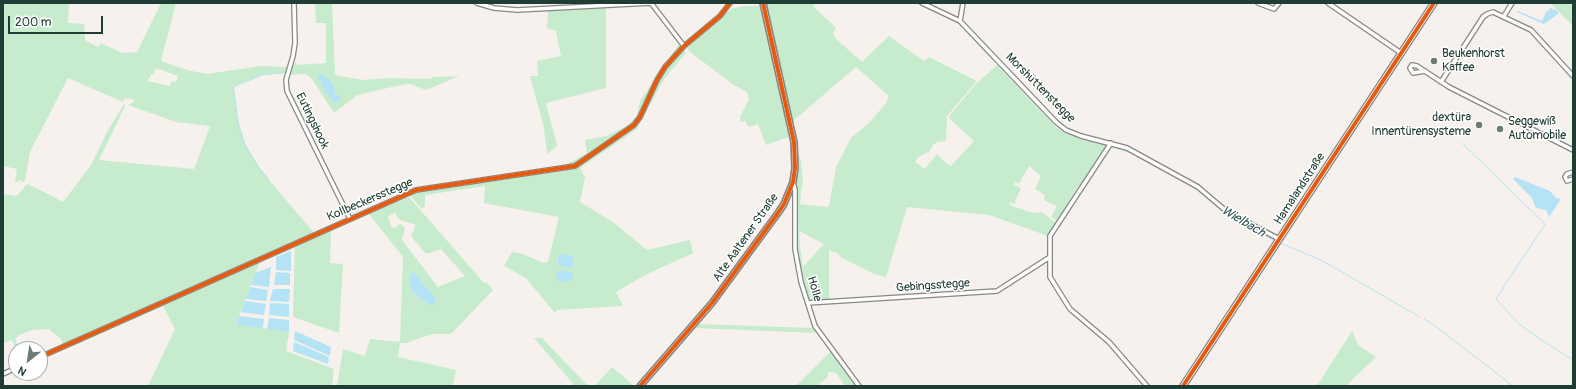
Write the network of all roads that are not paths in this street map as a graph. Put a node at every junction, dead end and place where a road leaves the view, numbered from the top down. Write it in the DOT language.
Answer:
graph roads {
  1 [pos="294,3"];
  2 [pos="477,3"];
  3 [pos="730,3"];
  4 [pos="763,3"];
  5 [pos="922,3"];
  6 [pos="963,3"];
  7 [pos="1258,3"];
  8 [pos="1278,3"];
  9 [pos="1328,3"];
  10 [pos="1434,3"];
  11 [pos="1512,3"];
  12 [pos="1504,16"];
  13 [pos="960,21"];
  14 [pos="684,46"];
  15 [pos="1401,53"];
  16 [pos="1425,71"];
  17 [pos="1573,76"];
  18 [pos="1441,82"];
  19 [pos="1111,143"];
  20 [pos="1573,150"];
  21 [pos="1573,172"];
  22 [pos="1573,179"];
  23 [pos="792,182"];
  24 [pos="350,219"];
  25 [pos="1278,240"];
  26 [pos="1050,257"];
  27 [pos="808,303"];
  28 [pos="48,353"];
  29 [pos="640,386"];
  30 [pos="859,386"];
  31 [pos="1147,386"];
  32 [pos="1183,386"];
  1 -- 24 [label="street, Eutingshook"];
  2 -- 14 [label="street"];
  3 -- 14 [label="street, Kollbeckersstegge"];
  4 -- 23 [label="street, Alte Aaltener Straße"];
  5 -- 13 [label="street, Morshüttenstegge"];
  6 -- 13 [label="street"];
  7 -- 8 [label="street"];
  9 -- 15 [label="street"];
  10 -- 15 [label="main road, Hamalandstraße"];
  11 -- 12 [label="street"];
  12 -- 17 [label="street"];
  12 -- 18 [label="street"];
  13 -- 19 [label="street, Morshüttenstegge"];
  14 -- 24 [label="street, Kollbeckersstegge"];
  15 -- 25 [label="main road, Hamalandstraße"];
  16 -- 18 [label="street"];
  18 -- 20 [label="street"];
  19 -- 25 [label="street, Morshüttenstegge"];
  19 -- 26 [label="street"];
  21 -- 22 [label="street"];
  23 -- 27 [label="street, Hölle"];
  23 -- 29 [label="street, Alte Aaltener Straße"];
  24 -- 28 [label="street, Kollbeckersstegge"];
  25 -- 32 [label="main road, Hamalandstraße"];
  26 -- 27 [label="street, Gebingsstegge"];
  26 -- 31 [label="street"];
  27 -- 30 [label="street, Hölle"];
}
